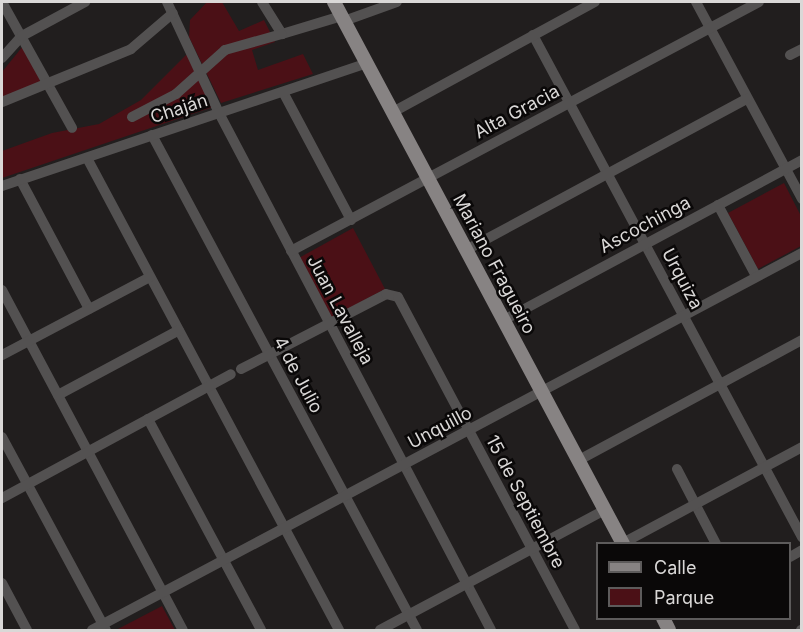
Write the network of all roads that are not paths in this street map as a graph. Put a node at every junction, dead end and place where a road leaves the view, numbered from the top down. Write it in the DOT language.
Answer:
graph roads {
  1 [pos="3,2"];
  2 [pos="167,2"];
  3 [pos="262,2"];
  4 [pos="334,2"];
  5 [pos="397,2"];
  6 [pos="595,2"];
  7 [pos="696,2"];
  8 [pos="759,2"];
  9 [pos="80,3"];
  10 [pos="173,13"];
  11 [pos="340,19"];
  12 [pos="710,28"];
  13 [pos="282,34"];
  14 [pos="533,35"];
  15 [pos="22,36"];
  16 [pos="801,49"];
  17 [pos="790,55"];
  18 [pos="2,58"];
  19 [pos="368,63"];
  20 [pos="201,72"];
  21 [pos="49,86"];
  22 [pos="283,92"];
  23 [pos="747,99"];
  24 [pos="2,102"];
  25 [pos="569,103"];
  26 [pos="393,112"];
  27 [pos="219,113"];
  28 [pos="132,117"];
  29 [pos="72,128"];
  30 [pos="152,135"];
  31 [pos="87,158"];
  32 [pos="801,160"];
  33 [pos="786,168"];
  34 [pos="607,174"];
  35 [pos="20,179"];
  36 [pos="429,179"];
  37 [pos="2,186"];
  38 [pos="801,199"];
  39 [pos="718,205"];
  40 [pos="351,220"];
  41 [pos="645,244"];
  42 [pos="466,250"];
  43 [pos="291,251"];
  44 [pos="801,253"];
  45 [pos="150,276"];
  46 [pos="756,276"];
  47 [pos="2,290"];
  48 [pos="89,309"];
  49 [pos="683,316"];
  50 [pos="504,320"];
  51 [pos="328,324"];
  52 [pos="179,330"];
  53 [pos="801,340"];
  54 [pos="29,341"];
  55 [pos="268,355"];
  56 [pos="2,356"];
  57 [pos="720,384"];
  58 [pos="209,386"];
  59 [pos="542,392"];
  60 [pos="58,395"];
  61 [pos="148,419"];
  62 [pos="469,431"];
  63 [pos="2,437"];
  64 [pos="801,447"];
  65 [pos="88,451"];
  66 [pos="579,460"];
  67 [pos="403,466"];
  68 [pos="764,467"];
  69 [pos="676,470"];
  70 [pos="27,484"];
  71 [pos="345,497"];
  72 [pos="2,498"];
  73 [pos="695,504"];
  74 [pos="605,510"];
  75 [pos="284,529"];
  76 [pos="801,537"];
  77 [pos="622,542"];
  78 [pos="625,542"];
  79 [pos="715,542"];
  80 [pos="532,549"];
  81 [pos="223,560"];
  82 [pos="2,583"];
  83 [pos="467,584"];
  84 [pos="163,592"];
  85 [pos="408,615"];
  86 [pos="105,628"];
  87 [pos="27,630"];
  88 [pos="92,630"];
  89 [pos="183,630"];
  90 [pos="261,630"];
  91 [pos="339,630"];
  92 [pos="380,630"];
  93 [pos="417,630"];
  94 [pos="492,630"];
  95 [pos="575,630"];
  1 -- 15 [label="street"];
  2 -- 10 [label="street, Juan Lavalleja"];
  3 -- 13 [label="street"];
  4 -- 11 [label="main road, Mariano Fragueiro"];
  5 -- 11 [label="street"];
  6 -- 14 [label="street"];
  7 -- 12 [label="street"];
  8 -- 12 [label="street, Alta Gracia"];
  9 -- 15 [label="street"];
  10 -- 20 [label="street, Juan Lavalleja"];
  10 -- 21 [label="street"];
  11 -- 13 [label="street"];
  11 -- 19 [label="main road, Mariano Fragueiro"];
  12 -- 23 [label="street"];
  12 -- 25 [label="street, Alta Gracia"];
  13 -- 20 [label="street"];
  14 -- 25 [label="street, Urquiza"];
  14 -- 26 [label="street"];
  15 -- 18 [label="street"];
  15 -- 21 [label="street"];
  16 -- 17 [label="street"];
  19 -- 22 [label="street, Chaján"];
  19 -- 26 [label="main road, Mariano Fragueiro"];
  20 -- 27 [label="street, Juan Lavalleja"];
  20 -- 28 [label="street"];
  21 -- 24 [label="street"];
  21 -- 29 [label="street"];
  22 -- 27 [label="street, Chaján"];
  22 -- 40 [label="street"];
  23 -- 33 [label="street"];
  23 -- 34 [label="street"];
  25 -- 34 [label="street, Urquiza"];
  25 -- 36 [label="street, Alta Gracia"];
  26 -- 36 [label="main road, Mariano Fragueiro"];
  27 -- 30 [label="street, Chaján"];
  27 -- 43 [label="street, Juan Lavalleja"];
  30 -- 31 [label="street, Chaján"];
  30 -- 55 [label="street, 4 de Julio"];
  31 -- 35 [label="street, Chaján"];
  31 -- 45 [label="street"];
  32 -- 33 [label="street, Ascochinga"];
  33 -- 38 [label="street"];
  33 -- 39 [label="street, Ascochinga"];
  34 -- 41 [label="street, Urquiza"];
  34 -- 42 [label="street"];
  35 -- 37 [label="street, Chaján"];
  35 -- 48 [label="street"];
  36 -- 40 [label="street, Alta Gracia"];
  36 -- 42 [label="main road, Mariano Fragueiro"];
  39 -- 41 [label="street, Ascochinga"];
  39 -- 46 [label="street"];
  40 -- 43 [label="street, Alta Gracia"];
  41 -- 49 [label="street, Urquiza"];
  41 -- 50 [label="street, Ascochinga"];
  42 -- 50 [label="main road, Mariano Fragueiro"];
  43 -- 51 [label="street, Juan Lavalleja"];
  44 -- 46 [label="street, Unquillo"];
  45 -- 48 [label="street"];
  45 -- 52 [label="street"];
  46 -- 49 [label="street, Unquillo"];
  47 -- 54 [label="street"];
  48 -- 54 [label="street"];
  49 -- 57 [label="street, Urquiza"];
  49 -- 59 [label="street, Unquillo"];
  50 -- 59 [label="main road, Mariano Fragueiro"];
  51 -- 55 [label="street"];
  51 -- 62 [label="street, 15 de Septiembre"];
  51 -- 67 [label="street, Juan Lavalleja"];
  52 -- 58 [label="street"];
  52 -- 60 [label="street"];
  53 -- 57 [label="street"];
  54 -- 56 [label="street"];
  54 -- 60 [label="street"];
  55 -- 58 [label="street"];
  55 -- 71 [label="street, 4 de Julio"];
  57 -- 66 [label="street"];
  57 -- 68 [label="street, Urquiza"];
  58 -- 61 [label="street"];
  58 -- 75 [label="street"];
  59 -- 62 [label="street, Unquillo"];
  59 -- 66 [label="main road, Mariano Fragueiro"];
  60 -- 65 [label="street"];
  61 -- 65 [label="street"];
  61 -- 81 [label="street"];
  62 -- 67 [label="street, Unquillo"];
  62 -- 80 [label="street, 15 de Septiembre"];
  63 -- 70 [label="street"];
  64 -- 68 [label="street"];
  65 -- 70 [label="street"];
  65 -- 84 [label="street"];
  66 -- 74 [label="main road, Mariano Fragueiro"];
  67 -- 71 [label="street, Unquillo"];
  67 -- 83 [label="street, Juan Lavalleja"];
  68 -- 73 [label="street"];
  68 -- 76 [label="street, Urquiza"];
  69 -- 73 [label="street"];
  70 -- 72 [label="street"];
  70 -- 86 [label="street"];
  71 -- 75 [label="street, Unquillo"];
  71 -- 85 [label="street, 4 de Julio"];
  73 -- 78 [label="street"];
  73 -- 79 [label="street"];
  74 -- 77 [label="main road, Mariano Fragueiro"];
  74 -- 80 [label="street"];
  75 -- 81 [label="street, Unquillo"];
  75 -- 91 [label="street"];
  80 -- 83 [label="street"];
  80 -- 95 [label="street, 15 de Septiembre"];
  81 -- 84 [label="street, Unquillo"];
  81 -- 90 [label="street"];
  82 -- 87 [label="street"];
  83 -- 85 [label="street"];
  83 -- 94 [label="street, Juan Lavalleja"];
  84 -- 86 [label="street, Unquillo"];
  84 -- 89 [label="street"];
  85 -- 92 [label="street"];
  85 -- 93 [label="street, 4 de Julio"];
  86 -- 88 [label="street, Unquillo"];
}
